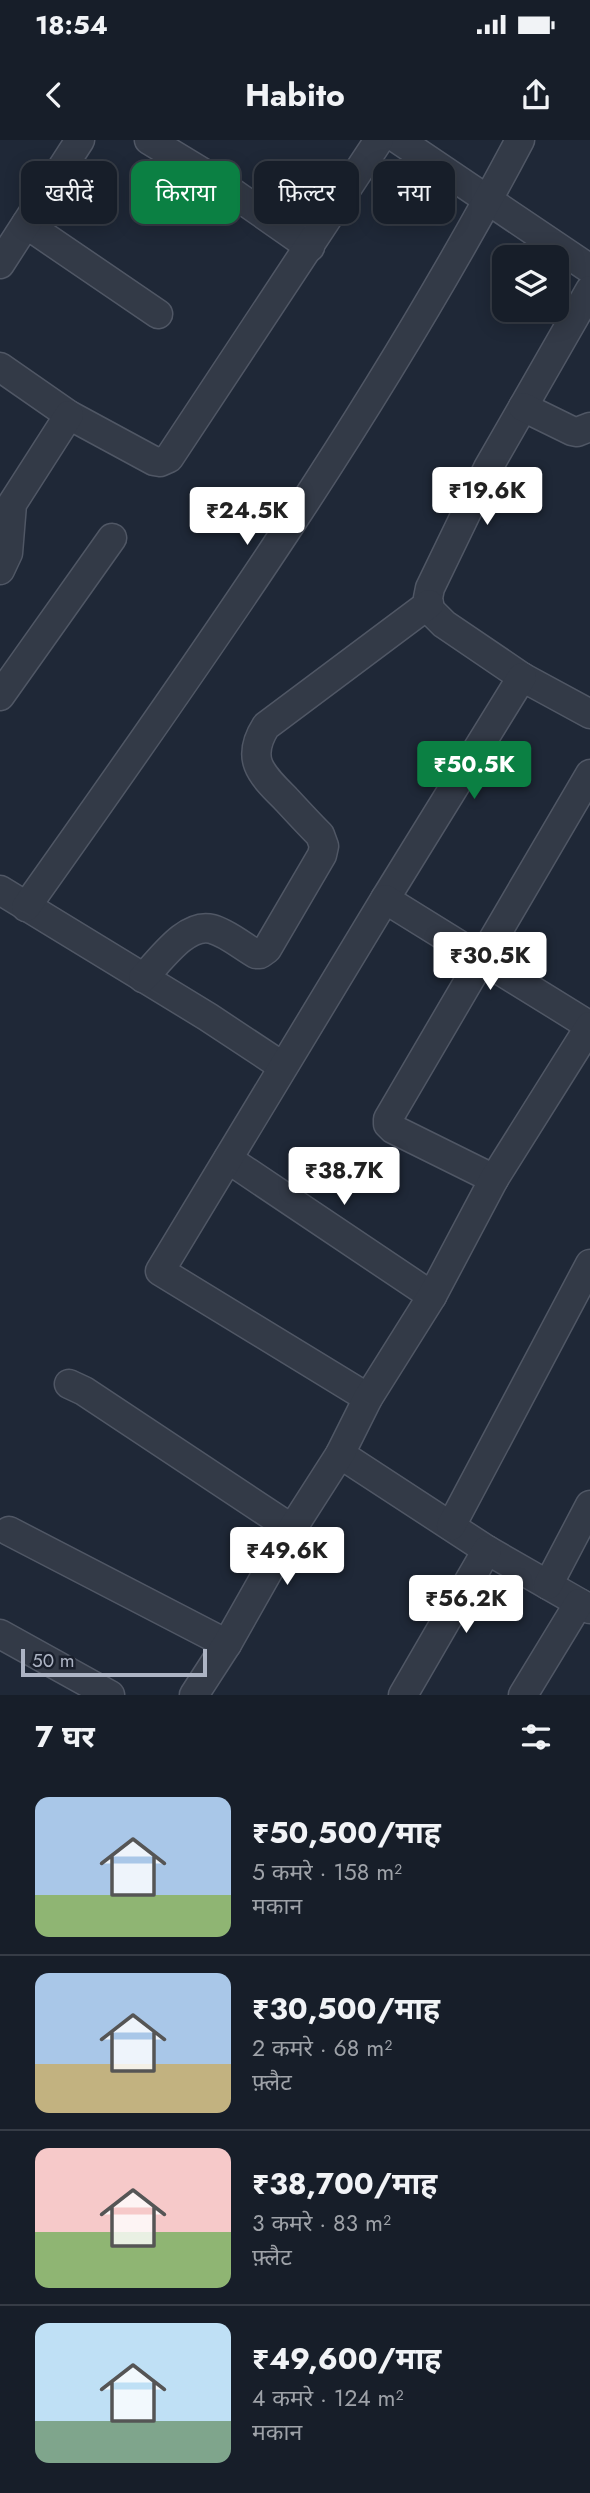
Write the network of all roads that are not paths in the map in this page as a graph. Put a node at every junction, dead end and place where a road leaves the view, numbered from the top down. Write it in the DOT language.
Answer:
graph roads {
  1 [pos="80,140"];
  2 [pos="149,140"];
  3 [pos="396,140"];
  4 [pos="520,140"];
  5 [pos="66,161"];
  6 [pos="488,201"];
  7 [pos="26,224"];
  8 [pos="310,247"];
  9 [pos="0,264"];
  10 [pos="590,269"];
  11 [pos="590,290"];
  12 [pos="158,314"];
  13 [pos="0,367"];
  14 [pos="523,407"];
  15 [pos="69,415"];
  16 [pos="590,428"];
  17 [pos="112,538"];
  18 [pos="0,570"];
  19 [pos="429,604"];
  20 [pos="522,677"];
  21 [pos="0,696"];
  22 [pos="590,714"];
  23 [pos="590,774"];
  24 [pos="0,890"];
  25 [pos="385,899"];
  26 [pos="26,907"];
  27 [pos="482,959"];
  28 [pos="143,978"];
  29 [pos="590,1026"];
  30 [pos="282,1066"];
  31 [pos="228,1159"];
  32 [pos="494,1179"];
  33 [pos="590,1264"];
  34 [pos="432,1296"];
  35 [pos="69,1384"];
  36 [pos="368,1398"];
  37 [pos="340,1454"];
  38 [pos="590,1505"];
  39 [pos="451,1526"];
  40 [pos="292,1528"];
  41 [pos="9,1531"];
  42 [pos="487,1550"];
  43 [pos="548,1585"];
  44 [pos="585,1606"];
  45 [pos="0,1634"];
  46 [pos="227,1644"];
  47 [pos="110,1695"];
  48 [pos="194,1695"];
  49 [pos="403,1695"];
  50 [pos="523,1695"];
  1 -- 5 [label="street"];
  2 -- 8 [label="street"];
  3 -- 6 [label="street"];
  3 -- 8 [label="street"];
  4 -- 6 [label="street"];
  6 -- 10 [label="street"];
  6 -- 26 [label="street"];
  7 -- 9 [label="street"];
  7 -- 12 [label="street"];
  8 -- 15 [label="street"];
  11 -- 14 [label="street"];
  13 -- 15 [label="street"];
  14 -- 16 [label="street"];
  14 -- 19 [label="street"];
  15 -- 18 [label="street"];
  17 -- 21 [label="street"];
  19 -- 20 [label="street"];
  19 -- 28 [label="street"];
  20 -- 22 [label="street"];
  20 -- 25 [label="street"];
  23 -- 27 [label="street"];
  24 -- 26 [label="street"];
  25 -- 27 [label="street"];
  25 -- 30 [label="street"];
  26 -- 28 [label="street"];
  27 -- 29 [label="street"];
  27 -- 32 [label="street"];
  28 -- 30 [label="street"];
  29 -- 32 [label="street"];
  30 -- 31 [label="street"];
  31 -- 34 [label="street"];
  31 -- 36 [label="street"];
  32 -- 34 [label="street"];
  33 -- 39 [label="street"];
  34 -- 36 [label="street"];
  35 -- 40 [label="street"];
  36 -- 37 [label="street"];
  37 -- 39 [label="street"];
  37 -- 40 [label="street"];
  38 -- 43 [label="street"];
  39 -- 42 [label="street"];
  40 -- 46 [label="street"];
  41 -- 46 [label="street"];
  42 -- 43 [label="street"];
  42 -- 49 [label="street"];
  43 -- 44 [label="street"];
  44 -- 50 [label="street"];
  45 -- 47 [label="street"];
  46 -- 48 [label="street"];
}
